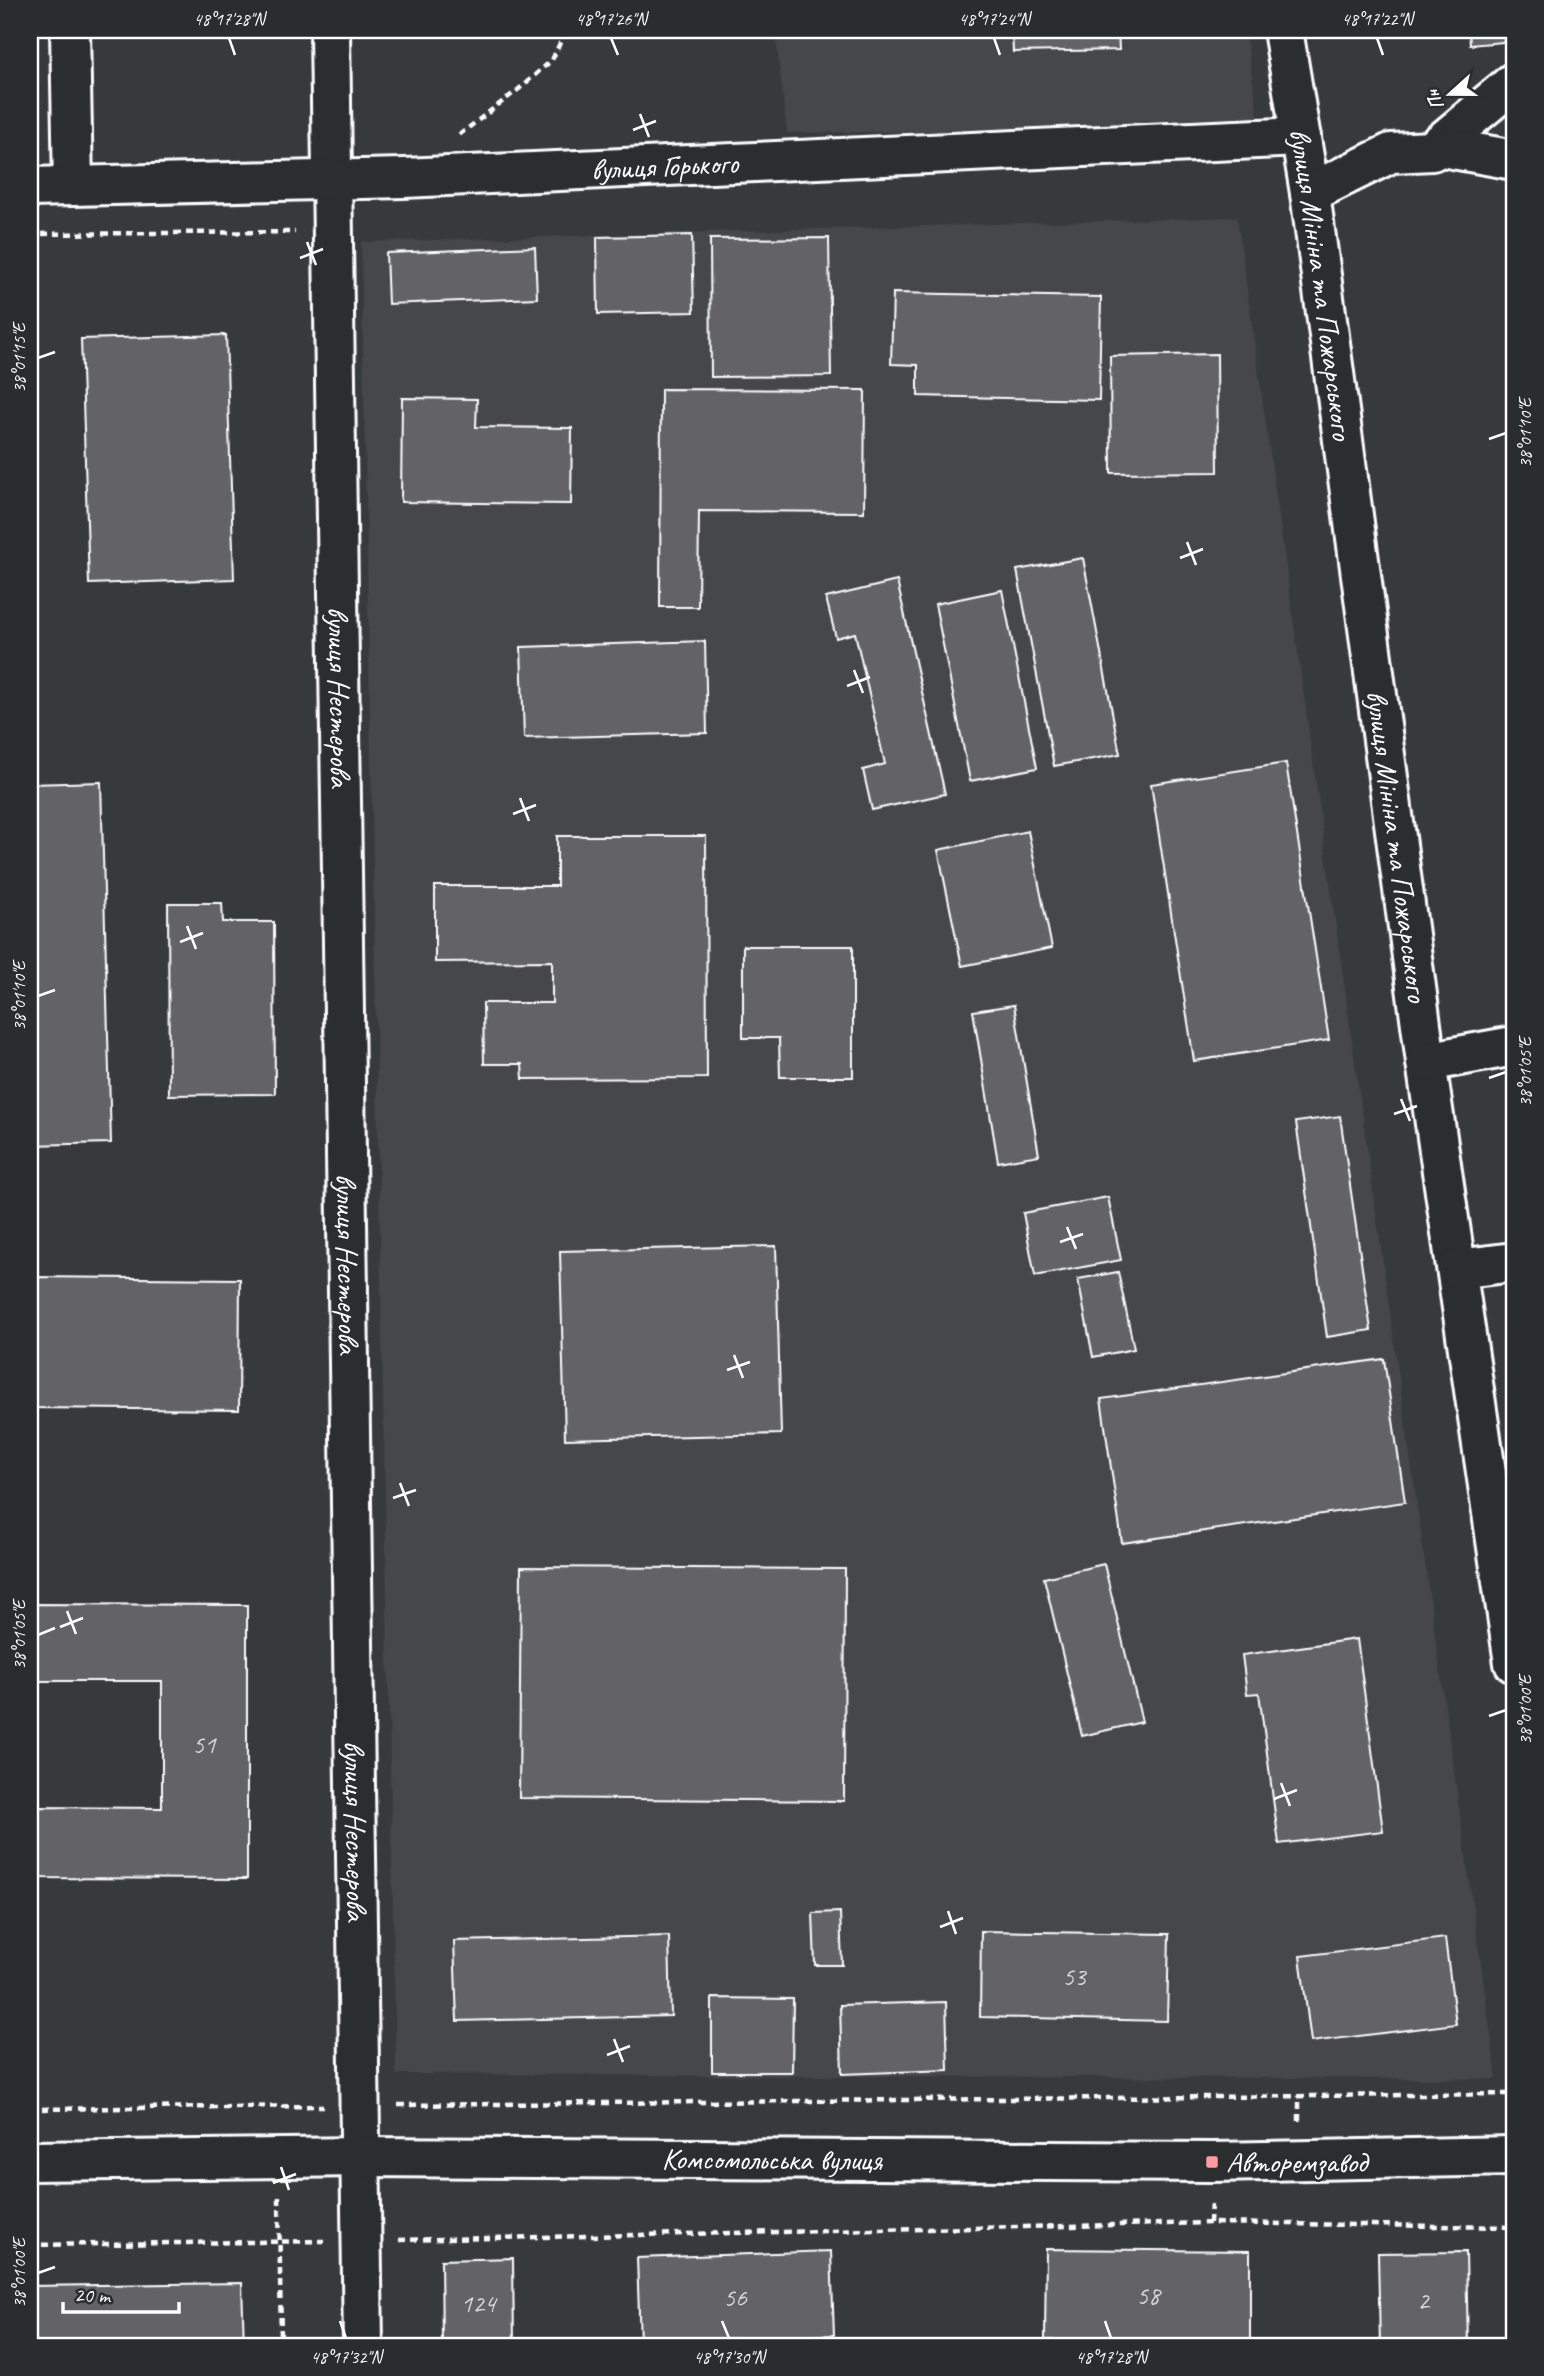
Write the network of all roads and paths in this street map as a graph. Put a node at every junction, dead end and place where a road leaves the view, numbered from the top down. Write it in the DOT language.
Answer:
graph roads {
  1 [pos="70,30"];
  2 [pos="330,30"];
  3 [pos="1283,30"];
  4 [pos="1514,82"];
  5 [pos="1301,137"];
  6 [pos="1437,146"];
  7 [pos="1514,160"];
  8 [pos="333,180"];
  9 [pos="73,186"];
  10 [pos="30,187"];
  11 [pos="1310,193"];
  12 [pos="334,232"];
  13 [pos="30,234"];
  14 [pos="1514,1046"];
  15 [pos="1426,1062"];
  16 [pos="1514,1262"];
  17 [pos="1457,1269"];
  18 [pos="1504,1525"];
  19 [pos="1514,1663"];
  20 [pos="1514,2094"];
  21 [pos="275,2106"];
  22 [pos="360,2106"];
  23 [pos="30,2109"];
  24 [pos="1514,2156"];
  25 [pos="278,2157"];
  26 [pos="361,2157"];
  27 [pos="30,2161"];
  28 [pos="1514,2227"];
  29 [pos="362,2241"];
  30 [pos="280,2242"];
  31 [pos="30,2245"];
  32 [pos="282,2346"];
  33 [pos="363,2346"];
  1 -- 9 [label="street"];
  2 -- 8 [label="street, вулиця Нестерова"];
  3 -- 5 [label="street, вулиця Мініна та Пожарського"];
  4 -- 6 [label="street"];
  5 -- 8 [label="street, вулиця Горького"];
  5 -- 11 [label="street, вулиця Мініна та Пожарського"];
  6 -- 7 [label="street"];
  6 -- 11 [label="street"];
  8 -- 9 [label="street, вулиця Горького"];
  8 -- 12 [label="street, вулиця Нестерова"];
  9 -- 10 [label="street, вулиця Горького"];
  11 -- 15 [label="street, вулиця Мініна та Пожарського"];
  12 -- 13 [label="path"];
  12 -- 22 [label="street, вулиця Нестерова"];
  14 -- 15 [label="street"];
  15 -- 17 [label="street, вулиця Мініна та Пожарського"];
  16 -- 17 [label="street"];
  17 -- 18 [label="street, вулиця Мініна та Пожарського"];
  18 -- 19 [label="street, вулиця Мініна та Пожарського"];
  20 -- 22 [label="path"];
  21 -- 22 [label="path"];
  21 -- 23 [label="path"];
  21 -- 25 [label="path"];
  22 -- 26 [label="street, вулиця Нестерова"];
  24 -- 26 [label="street, Комсомольська вулиця"];
  25 -- 26 [label="street, Комсомольська вулиця"];
  25 -- 27 [label="street, Комсомольська вулиця"];
  25 -- 30 [label="path"];
  26 -- 29 [label="street, вулиця Нестерова"];
  28 -- 29 [label="path"];
  29 -- 30 [label="path"];
  29 -- 33 [label="street, вулиця Нестерова"];
  30 -- 31 [label="path"];
  30 -- 32 [label="path"];
}
